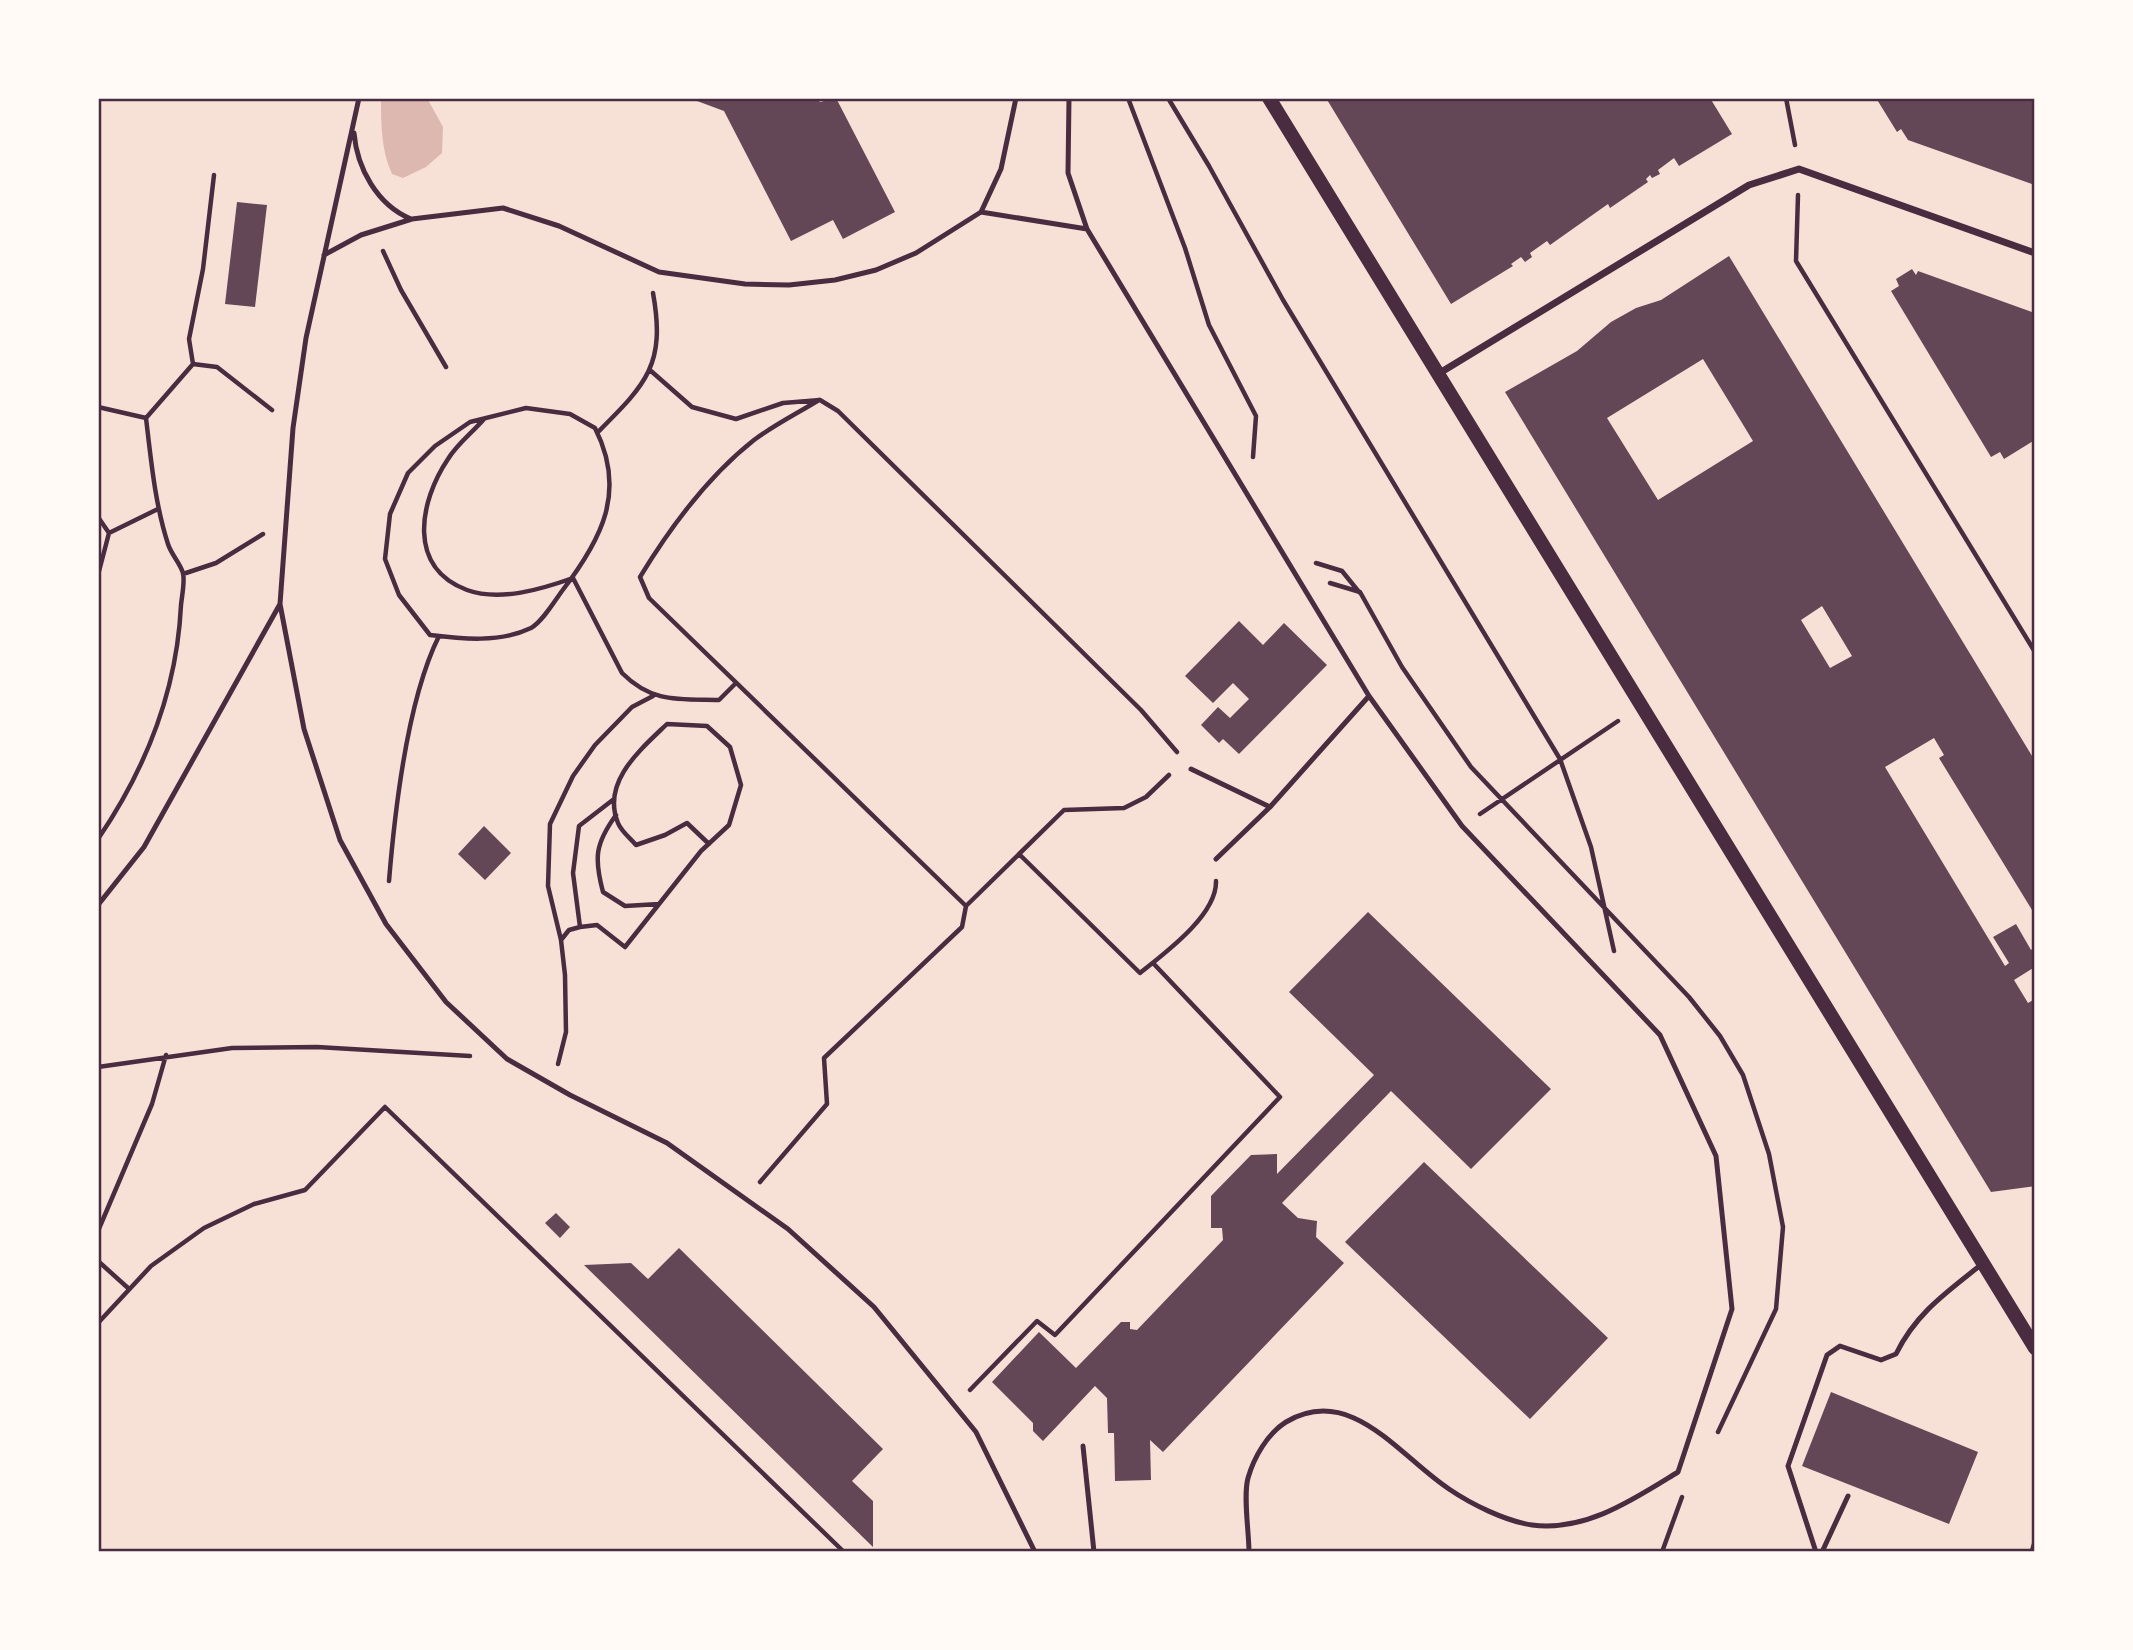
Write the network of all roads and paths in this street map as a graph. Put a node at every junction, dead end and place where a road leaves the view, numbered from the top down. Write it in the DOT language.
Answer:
graph roads {
  1 [pos="359,98"];
  2 [pos="1016,98"];
  3 [pos="1069,98"];
  4 [pos="1128,98"];
  5 [pos="1168,98"];
  6 [pos="1269,98"];
  7 [pos="1786,98"];
  8 [pos="354,126"];
  9 [pos="1799,169"];
  10 [pos="214,175"];
  11 [pos="981,212"];
  12 [pos="412,219"];
  13 [pos="1087,229"];
  14 [pos="374,231"];
  15 [pos="2035,253"];
  16 [pos="324,255"];
  17 [pos="648,267"];
  18 [pos="193,364"];
  19 [pos="446,367"];
  20 [pos="651,371"];
  21 [pos="1438,374"];
  22 [pos="820,400"];
  23 [pos="98,407"];
  24 [pos="146,418"];
  25 [pos="485,418"];
  26 [pos="293,428"];
  27 [pos="598,432"];
  28 [pos="1251,496"];
  29 [pos="158,509"];
  30 [pos="98,517"];
  31 [pos="286,522"];
  32 [pos="109,533"];
  33 [pos="1292,569"];
  34 [pos="183,573"];
  35 [pos="98,575"];
  36 [pos="573,578"];
  37 [pos="1360,592"];
  38 [pos="280,604"];
  39 [pos="439,636"];
  40 [pos="2035,652"];
  41 [pos="735,684"];
  42 [pos="653,696"];
  43 [pos="1368,696"];
  44 [pos="1643,704"];
  45 [pos="1167,738"];
  46 [pos="1560,759"];
  47 [pos="1191,769"];
  48 [pos="614,799"];
  49 [pos="1270,807"];
  50 [pos="616,814"];
  51 [pos="1462,826"];
  52 [pos="98,839"];
  53 [pos="709,844"];
  54 [pos="1019,853"];
  55 [pos="1216,859"];
  56 [pos="659,904"];
  57 [pos="98,905"];
  58 [pos="966,906"];
  59 [pos="386,925"];
  60 [pos="580,927"];
  61 [pos="561,940"];
  62 [pos="1153,962"];
  63 [pos="1626,999"];
  64 [pos="166,1055"];
  65 [pos="507,1059"];
  66 [pos="98,1067"];
  67 [pos="553,1085"];
  68 [pos="746,1199"];
  69 [pos="98,1231"];
  70 [pos="98,1261"];
  71 [pos="1982,1264"];
  72 [pos="128,1288"];
  73 [pos="98,1323"];
  74 [pos="2035,1348"];
  75 [pos="955,1406"];
  76 [pos="1083,1446"];
  77 [pos="1678,1472"];
  78 [pos="1848,1496"];
  79 [pos="2035,1545"];
  80 [pos="844,1552"];
  81 [pos="1035,1552"];
  82 [pos="1094,1552"];
  83 [pos="1249,1552"];
  84 [pos="1662,1552"];
  85 [pos="1816,1552"];
  86 [pos="1822,1552"];
  87 [pos="2033,1552"];
  1 -- 8 [label="lane"];
  2 -- 11 [label="lane"];
  3 -- 13 [label="lane"];
  4 -- 28 [label="path"];
  5 -- 46 [label="path"];
  6 -- 21 [label="main road"];
  7 -- 9 [label="path"];
  8 -- 12 [label="lane"];
  8 -- 16 [label="lane"];
  9 -- 15 [label="street"];
  9 -- 21 [label="street"];
  9 -- 40 [label="path"];
  10 -- 18 [label="path"];
  11 -- 13 [label="lane"];
  11 -- 17 [label="lane"];
  12 -- 14 [label="lane"];
  12 -- 17 [label="lane"];
  13 -- 28 [label="lane"];
  14 -- 16 [label="lane"];
  14 -- 19 [label="path"];
  16 -- 26 [label="lane"];
  17 -- 20 [label="path"];
  18 -- 24 [label="path"];
  18 -- 26 [label="path"];
  20 -- 22 [label="path"];
  20 -- 27 [label="path"];
  21 -- 44 [label="main road"];
  22 -- 41 [label="path"];
  22 -- 45 [label="path"];
  23 -- 24 [label="path"];
  24 -- 29 [label="path"];
  25 -- 27 [label="path"];
  25 -- 36 [label="path"];
  25 -- 39 [label="path"];
  26 -- 31 [label="lane"];
  27 -- 36 [label="path"];
  28 -- 33 [label="lane"];
  29 -- 32 [label="path"];
  29 -- 34 [label="path"];
  30 -- 32 [label="path"];
  31 -- 34 [label="path"];
  31 -- 38 [label="lane"];
  32 -- 35 [label="path"];
  33 -- 37 [label="path"];
  33 -- 43 [label="lane"];
  34 -- 52 [label="path"];
  36 -- 39 [label="path"];
  36 -- 42 [label="path"];
  38 -- 57 [label="lane"];
  38 -- 59 [label="lane"];
  39 -- 59 [label="path"];
  41 -- 42 [label="path"];
  41 -- 58 [label="path"];
  42 -- 61 [label="path"];
  43 -- 49 [label="lane"];
  43 -- 51 [label="lane"];
  44 -- 46 [label="path"];
  44 -- 71 [label="main road"];
  46 -- 51 [label="path"];
  46 -- 63 [label="path"];
  47 -- 49 [label="lane"];
  47 -- 54 [label="path"];
  48 -- 50 [label="path"];
  48 -- 53 [label="path"];
  48 -- 60 [label="path"];
  49 -- 55 [label="lane"];
  50 -- 53 [label="path"];
  50 -- 56 [label="path"];
  51 -- 63 [label="lane"];
  53 -- 56 [label="path"];
  54 -- 58 [label="path"];
  54 -- 62 [label="path"];
  55 -- 62 [label="path"];
  56 -- 60 [label="path"];
  58 -- 68 [label="path"];
  59 -- 65 [label="lane"];
  60 -- 61 [label="path"];
  61 -- 67 [label="path"];
  62 -- 75 [label="path"];
  63 -- 77 [label="lane"];
  64 -- 65 [label="path"];
  64 -- 66 [label="path"];
  64 -- 69 [label="path"];
  65 -- 67 [label="lane"];
  67 -- 68 [label="lane"];
  68 -- 75 [label="lane"];
  70 -- 72 [label="path"];
  71 -- 74 [label="main road"];
  71 -- 85 [label="lane"];
  72 -- 73 [label="path"];
  72 -- 80 [label="path"];
  75 -- 81 [label="lane"];
  76 -- 82 [label="lane"];
  77 -- 83 [label="lane"];
  77 -- 84 [label="path"];
  78 -- 86 [label="lane"];
  79 -- 87 [label="street"];
}
